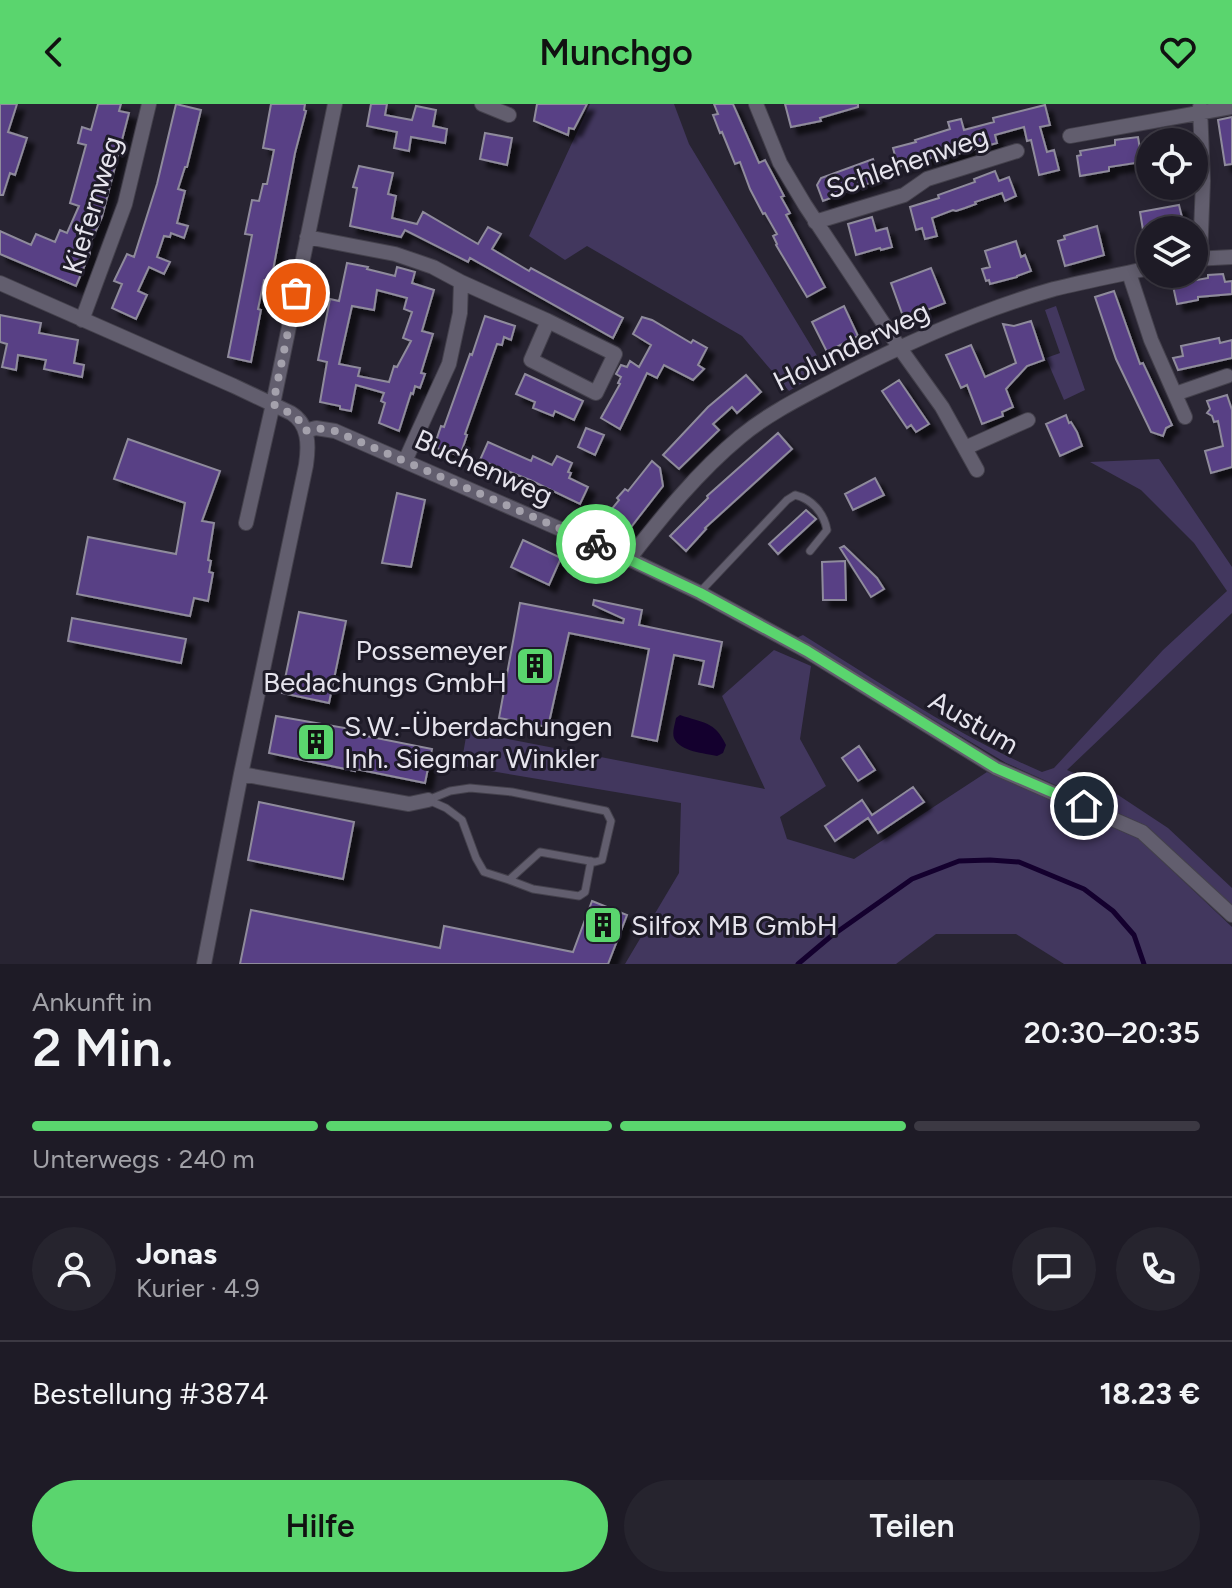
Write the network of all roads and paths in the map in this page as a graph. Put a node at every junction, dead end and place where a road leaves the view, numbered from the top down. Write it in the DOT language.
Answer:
graph roads {
  1 [pos="149,104"];
  2 [pos="335,104"];
  3 [pos="482,104"];
  4 [pos="756,104"];
  5 [pos="1232,107"];
  6 [pos="1200,108"];
  7 [pos="509,115"];
  8 [pos="1070,136"];
  9 [pos="1017,151"];
  10 [pos="1200,216"];
  11 [pos="815,222"];
  12 [pos="307,237"];
  13 [pos="1232,257"];
  14 [pos="1208,258"];
  15 [pos="1136,271"];
  16 [pos="1129,273"];
  17 [pos="461,282"];
  18 [pos="0,283"];
  19 [pos="82,320"];
  20 [pos="548,321"];
  21 [pos="899,347"];
  22 [pos="1227,376"];
  23 [pos="1175,394"];
  24 [pos="273,404"];
  25 [pos="1185,417"];
  26 [pos="1028,420"];
  27 [pos="305,431"];
  28 [pos="965,448"];
  29 [pos="405,461"];
  30 [pos="977,470"];
  31 [pos="246,523"];
  32 [pos="810,551"];
  33 [pos="629,559"];
  34 [pos="700,593"];
  35 [pos="807,651"];
  36 [pos="241,774"];
  37 [pos="428,800"];
  38 [pos="591,861"];
  39 [pos="509,880"];
  40 [pos="1232,915"];
  41 [pos="204,964"];
  1 -- 19 [label="street, Kiefernweg"];
  2 -- 12 [label="street"];
  3 -- 7 [label="street"];
  4 -- 11 [label="street, Schlehenweg"];
  5 -- 6 [label="street"];
  6 -- 8 [label="street"];
  6 -- 10 [label="street"];
  9 -- 11 [label="street, Schlehenweg"];
  11 -- 21 [label="street, Schlehenweg"];
  12 -- 17 [label="street"];
  12 -- 24 [label="street"];
  13 -- 14 [label="street"];
  15 -- 16 [label="street, Holunderweg"];
  16 -- 21 [label="street, Holunderweg"];
  16 -- 23 [label="street"];
  17 -- 20 [label="street"];
  17 -- 29 [label="street"];
  18 -- 19 [label="street"];
  19 -- 24 [label="street"];
  20 -- 20 [label="street"];
  21 -- 28 [label="street, Schlehenweg"];
  21 -- 33 [label="street, Holunderweg"];
  22 -- 23 [label="street"];
  23 -- 25 [label="street"];
  24 -- 27 [label="street"];
  24 -- 31 [label="street"];
  26 -- 28 [label="street"];
  27 -- 29 [label="street, Buchenweg"];
  27 -- 36 [label="street"];
  28 -- 30 [label="street, Schlehenweg"];
  29 -- 33 [label="street, Buchenweg"];
  32 -- 34 [label="lane"];
  33 -- 34 [label="street, Buchenweg"];
  34 -- 35 [label="street, Buchenweg"];
  35 -- 40 [label="street, Austum"];
  36 -- 37 [label="street"];
  36 -- 41 [label="street"];
  37 -- 38 [label="lane"];
  37 -- 39 [label="lane"];
  38 -- 39 [label="lane"];
  38 -- 39 [label="lane"];
}
